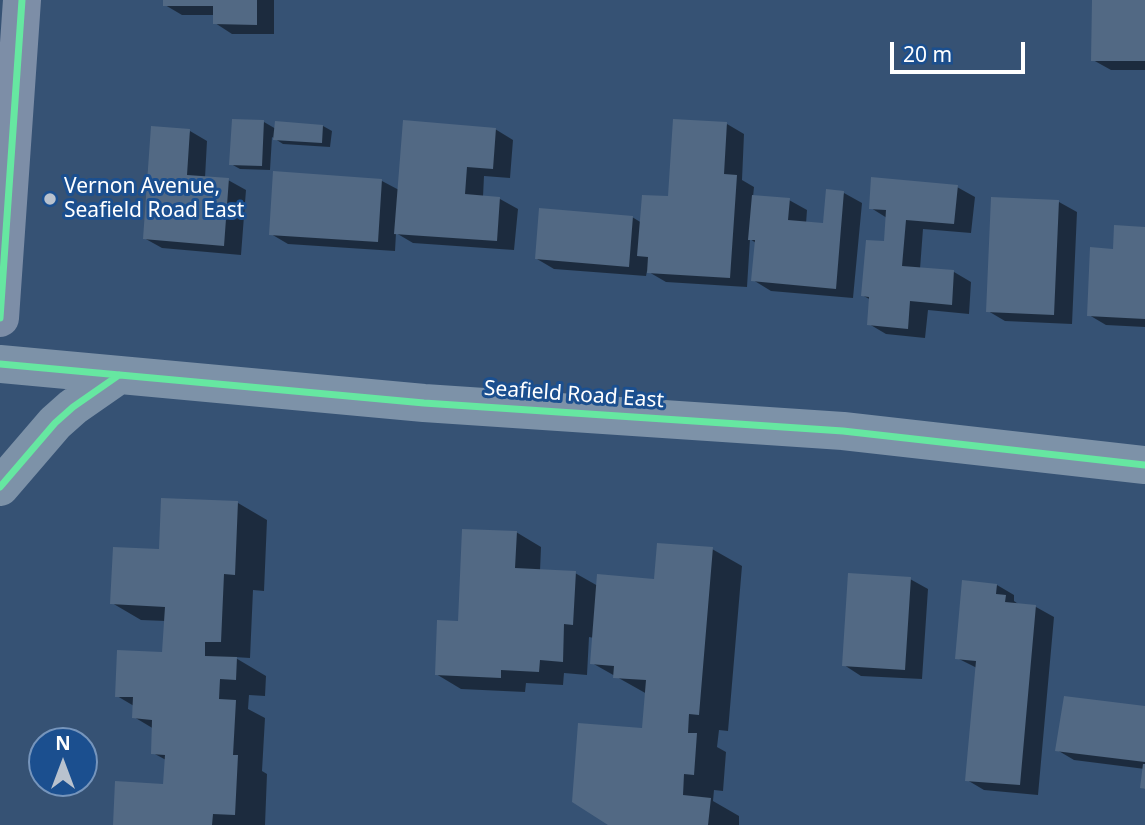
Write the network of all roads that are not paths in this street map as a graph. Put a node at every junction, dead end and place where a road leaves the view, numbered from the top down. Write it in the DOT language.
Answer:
graph roads {
  1 [pos="22,0"];
  2 [pos="0,318"];
  3 [pos="0,364"];
  4 [pos="119,375"];
  5 [pos="1145,465"];
  6 [pos="0,487"];
  1 -- 2 [label="main road"];
  3 -- 4 [label="street, Seafield Road East"];
  4 -- 5 [label="street, Seafield Road East"];
  4 -- 6 [label="street"];
}
